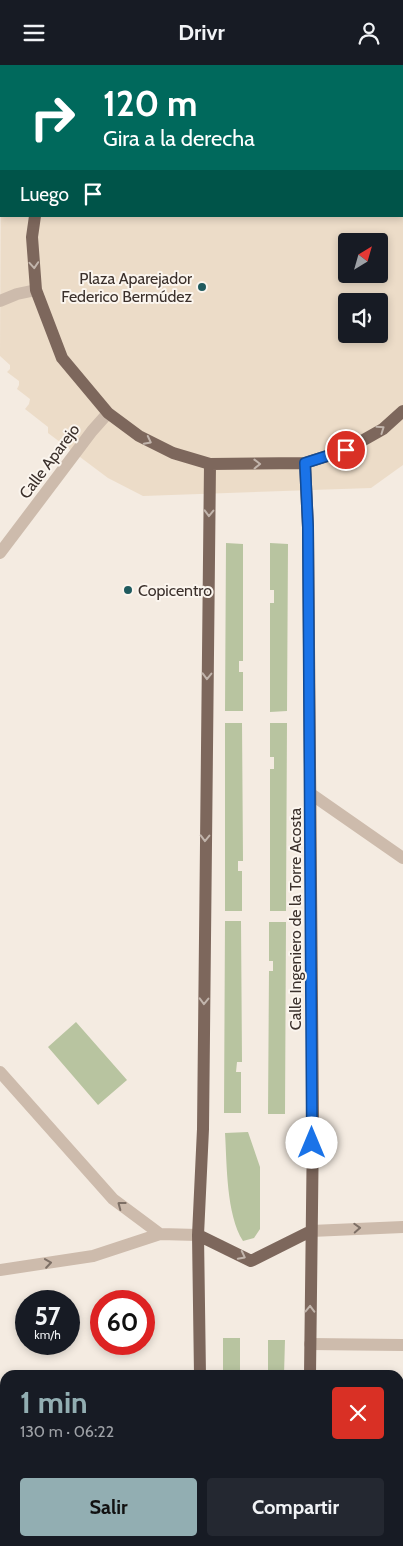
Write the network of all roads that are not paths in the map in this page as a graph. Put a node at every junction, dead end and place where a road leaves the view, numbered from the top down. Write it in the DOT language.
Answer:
graph roads {
  1 [pos="36,217"];
  2 [pos="36,290"];
  3 [pos="0,301"];
  4 [pos="403,411"];
  5 [pos="108,413"];
  6 [pos="305,463"];
  7 [pos="210,464"];
  8 [pos="0,553"];
  9 [pos="311,794"];
  10 [pos="403,858"];
  11 [pos="0,1072"];
  12 [pos="403,1227"];
  13 [pos="311,1231"];
  14 [pos="160,1234"];
  15 [pos="198,1235"];
  16 [pos="0,1271"];
  17 [pos="310,1344"];
  18 [pos="403,1345"];
  19 [pos="200,1370"];
  20 [pos="310,1370"];
  1 -- 2 [label="main road, one-way"];
  2 -- 3 [label="street"];
  2 -- 5 [label="main road"];
  6 -- 4 [label="main road, one-way"];
  5 -- 7 [label="main road, one-way"];
  5 -- 8 [label="street, Calle Aparejo"];
  7 -- 6 [label="main road, one-way"];
  6 -- 9 [label="main road, Calle Ingeniero de la Torre Acosta"];
  7 -- 15 [label="main road, one-way"];
  9 -- 10 [label="street"];
  9 -- 13 [label="main road, Calle Ingeniero de la Torre Acosta"];
  14 -- 11 [label="street, one-way"];
  13 -- 12 [label="street, one-way"];
  15 -- 13 [label="main road, one-way"];
  17 -- 13 [label="main road, Calle Ingeniero de la Torre Acosta, one-way"];
  14 -- 15 [label="street"];
  16 -- 14 [label="street, one-way"];
  15 -- 19 [label="main road"];
  17 -- 18 [label="street"];
  17 -- 20 [label="main road, Calle Ingeniero de la Torre Acosta"];
}
